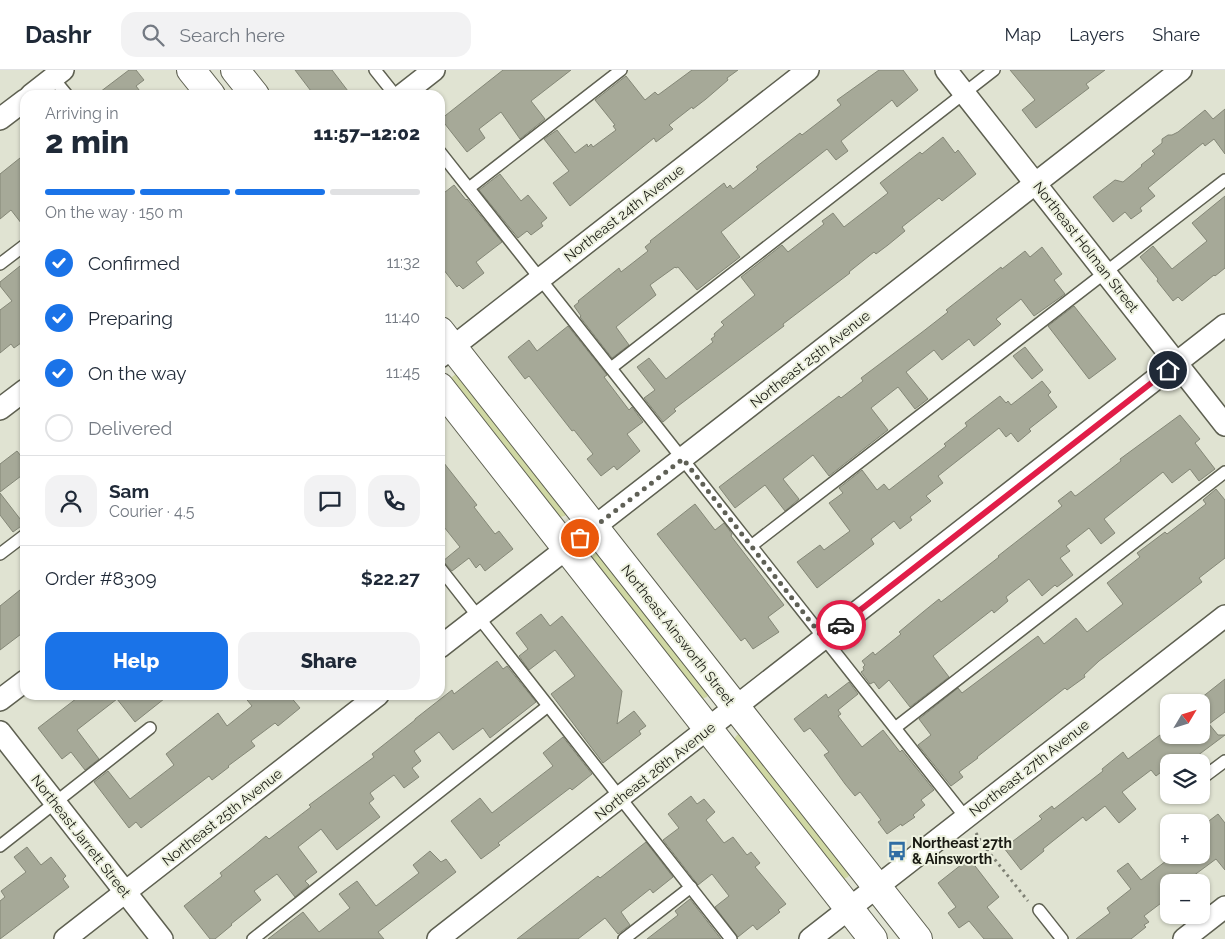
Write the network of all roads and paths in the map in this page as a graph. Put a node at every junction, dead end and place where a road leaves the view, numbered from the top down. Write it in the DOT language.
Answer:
graph roads {
  1 [pos="191,70"];
  2 [pos="235,70"];
  3 [pos="375,70"];
  4 [pos="434,70"];
  5 [pos="621,70"];
  6 [pos="808,70"];
  7 [pos="946,70"];
  8 [pos="994,70"];
  9 [pos="1180,70"];
  10 [pos="58,74"];
  11 [pos="37,90"];
  12 [pos="65,90"];
  13 [pos="207,90"];
  14 [pos="251,90"];
  15 [pos="391,90"];
  16 [pos="408,90"];
  17 [pos="965,93"];
  18 [pos="20,104"];
  19 [pos="0,120"];
  20 [pos="445,158"];
  21 [pos="1225,180"];
  22 [pos="1035,183"];
  23 [pos="469,188"];
  24 [pos="20,248"];
  25 [pos="0,264"];
  26 [pos="1106,273"];
  27 [pos="540,278"];
  28 [pos="1225,325"];
  29 [pos="445,344"];
  30 [pos="445,346"];
  31 [pos="1176,363"];
  32 [pos="611,368"];
  33 [pos="445,393"];
  34 [pos="20,394"];
  35 [pos="0,409"];
  36 [pos="1225,425"];
  37 [pos="683,459"];
  38 [pos="1225,472"];
  39 [pos="594,528"];
  40 [pos="20,538"];
  41 [pos="751,546"];
  42 [pos="566,548"];
  43 [pos="0,554"];
  44 [pos="445,574"];
  45 [pos="1225,616"];
  46 [pos="478,617"];
  47 [pos="824,639"];
  48 [pos="445,643"];
  49 [pos="20,685"];
  50 [pos="0,700"];
  51 [pos="372,700"];
  52 [pos="548,706"];
  53 [pos="736,708"];
  54 [pos="150,728"];
  55 [pos="895,728"];
  56 [pos="709,729"];
  57 [pos="0,732"];
  58 [pos="1225,761"];
  59 [pos="1210,772"];
  60 [pos="620,797"];
  61 [pos="55,802"];
  62 [pos="966,818"];
  63 [pos="0,846"];
  64 [pos="691,887"];
  65 [pos="876,887"];
  66 [pos="126,892"];
  67 [pos="1225,907"];
  68 [pos="849,908"];
  69 [pos="1039,910"];
  70 [pos="66,939"];
  71 [pos="162,939"];
  72 [pos="252,939"];
  73 [pos="438,939"];
  74 [pos="624,939"];
  75 [pos="731,939"];
  76 [pos="810,939"];
  77 [pos="874,939"];
  78 [pos="918,939"];
  79 [pos="1062,939"];
  80 [pos="1184,939"];
  1 -- 13 [label="street"];
  2 -- 14 [label="street"];
  3 -- 15 [label="lane"];
  4 -- 16 [label="street"];
  5 -- 23 [label="lane"];
  6 -- 27 [label="street, Northeast 24th Avenue"];
  7 -- 17 [label="street, Northeast Holman Street"];
  8 -- 17 [label="lane"];
  9 -- 22 [label="street, Northeast 25th Avenue"];
  10 -- 11 [label="street"];
  10 -- 12 [label="lane"];
  17 -- 22 [label="street, Northeast Holman Street"];
  17 -- 32 [label="lane"];
  18 -- 19 [label="street"];
  20 -- 23 [label="lane"];
  21 -- 26 [label="lane"];
  22 -- 26 [label="street, Northeast Holman Street"];
  22 -- 37 [label="street, Northeast 25th Avenue"];
  23 -- 27 [label="lane"];
  24 -- 25 [label="lane"];
  26 -- 31 [label="street, Northeast Holman Street"];
  26 -- 41 [label="lane"];
  27 -- 29 [label="street, Northeast 24th Avenue"];
  27 -- 32 [label="lane"];
  28 -- 31 [label="street, Northeast 26th Avenue"];
  30 -- 39 [label="street, Northeast Ainsworth Street"];
  31 -- 36 [label="street, Northeast Holman Street"];
  31 -- 47 [label="street, Northeast 26th Avenue"];
  32 -- 37 [label="lane"];
  33 -- 42 [label="street"];
  34 -- 35 [label="street"];
  37 -- 39 [label="street, Northeast 25th Avenue"];
  37 -- 41 [label="lane"];
  38 -- 55 [label="lane"];
  39 -- 42 [label="street, Northeast 25th Avenue"];
  39 -- 53 [label="street, Northeast Ainsworth Street"];
  40 -- 43 [label="lane"];
  41 -- 47 [label="lane"];
  42 -- 46 [label="street, Northeast 25th Avenue"];
  42 -- 56 [label="street"];
  44 -- 46 [label="lane"];
  45 -- 62 [label="street, Northeast 27th Avenue"];
  46 -- 48 [label="street, Northeast 25th Avenue"];
  46 -- 52 [label="lane"];
  47 -- 53 [label="street, Northeast 26th Avenue"];
  47 -- 55 [label="lane"];
  49 -- 50 [label="street"];
  51 -- 66 [label="street, Northeast 25th Avenue"];
  52 -- 60 [label="lane"];
  52 -- 72 [label="lane"];
  53 -- 56 [label="street, Northeast 26th Avenue"];
  53 -- 65 [label="street, Northeast Ainsworth Street"];
  54 -- 61 [label="lane"];
  55 -- 62 [label="lane"];
  56 -- 60 [label="street, Northeast 26th Avenue"];
  56 -- 68 [label="street"];
  57 -- 61 [label="street, Northeast Jarrett Street"];
  58 -- 59 [label="lane"];
  60 -- 64 [label="lane"];
  60 -- 73 [label="street, Northeast 26th Avenue"];
  61 -- 63 [label="lane"];
  61 -- 66 [label="street, Northeast Jarrett Street"];
  62 -- 65 [label="street, Northeast 27th Avenue"];
  62 -- 69 [label="path"];
  64 -- 74 [label="lane"];
  64 -- 75 [label="lane"];
  65 -- 68 [label="street, Northeast 27th Avenue"];
  65 -- 78 [label="street, Northeast Ainsworth Street"];
  66 -- 70 [label="street, Northeast 25th Avenue"];
  66 -- 71 [label="street, Northeast Jarrett Street"];
  67 -- 80 [label="street"];
  68 -- 76 [label="street, Northeast 27th Avenue"];
  68 -- 77 [label="street"];
  69 -- 79 [label="lane"];
}
